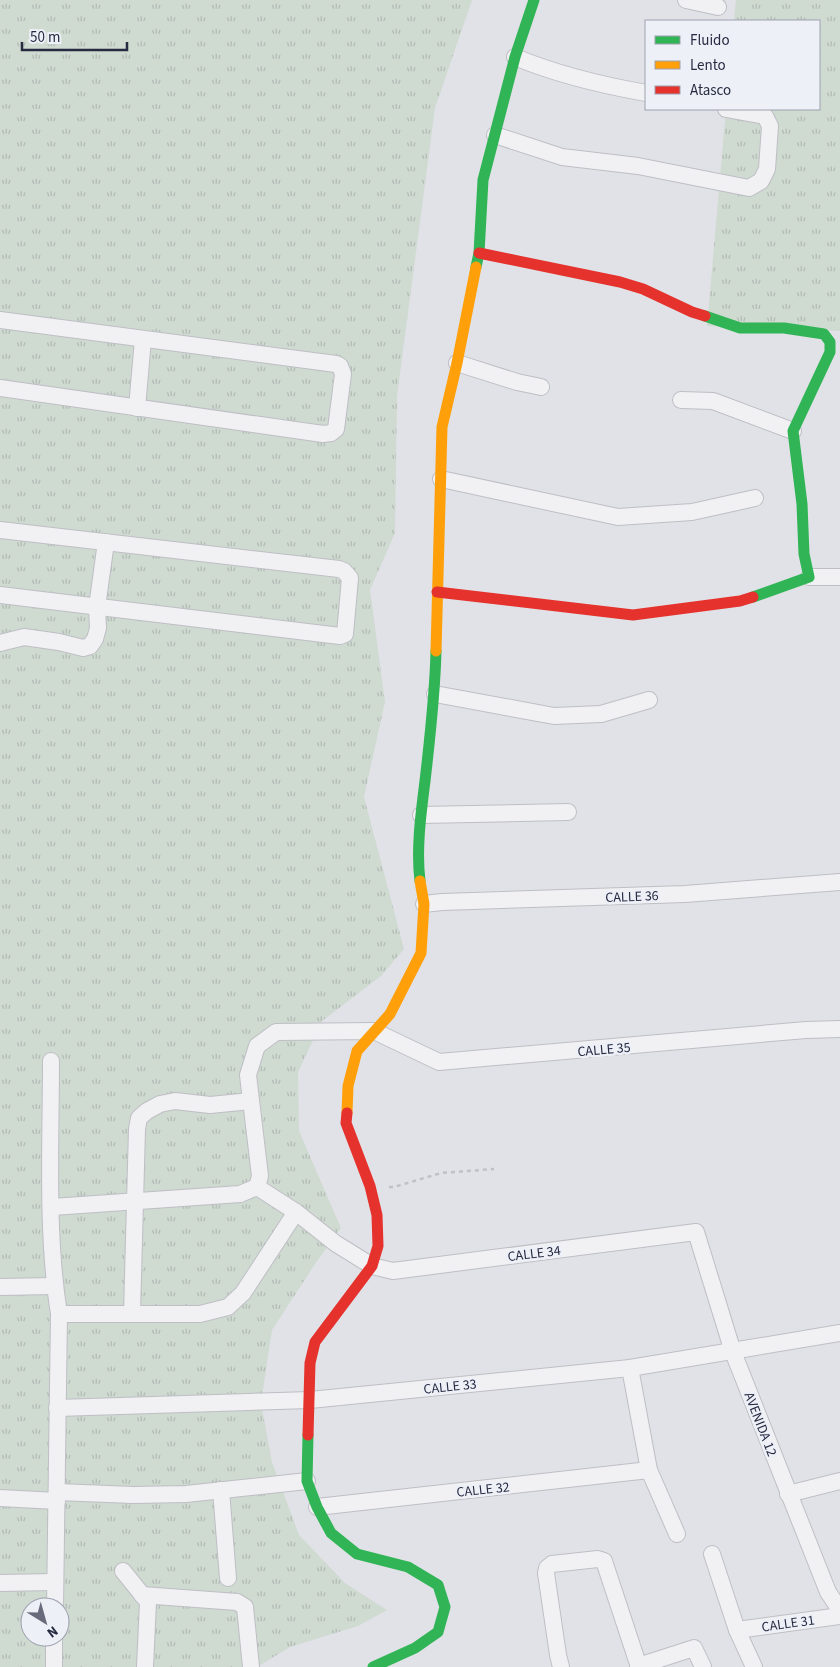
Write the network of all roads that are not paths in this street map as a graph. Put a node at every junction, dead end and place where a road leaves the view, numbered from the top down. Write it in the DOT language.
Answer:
graph roads {
  1 [pos="534,0"];
  2 [pos="686,0"];
  3 [pos="718,7"];
  4 [pos="515,57"];
  5 [pos="645,93"];
  6 [pos="731,110"];
  7 [pos="495,135"];
  8 [pos="479,254"];
  9 [pos="0,320"];
  10 [pos="143,339"];
  11 [pos="457,363"];
  12 [pos="541,387"];
  13 [pos="0,388"];
  14 [pos="681,400"];
  15 [pos="137,408"];
  16 [pos="793,431"];
  17 [pos="441,479"];
  18 [pos="755,498"];
  19 [pos="0,530"];
  20 [pos="106,542"];
  21 [pos="809,577"];
  22 [pos="840,577"];
  23 [pos="437,592"];
  24 [pos="0,595"];
  25 [pos="97,607"];
  26 [pos="0,643"];
  27 [pos="435,694"];
  28 [pos="649,700"];
  29 [pos="568,812"];
  30 [pos="421,815"];
  31 [pos="840,882"];
  32 [pos="424,904"];
  33 [pos="840,1029"];
  34 [pos="374,1032"];
  35 [pos="51,1061"];
  36 [pos="251,1101"];
  37 [pos="257,1188"];
  38 [pos="135,1201"];
  39 [pos="52,1207"];
  40 [pos="296,1212"];
  41 [pos="696,1232"];
  42 [pos="372,1266"];
  43 [pos="54,1286"];
  44 [pos="0,1288"];
  45 [pos="132,1313"];
  46 [pos="59,1314"];
  47 [pos="840,1333"];
  48 [pos="733,1352"];
  49 [pos="630,1368"];
  50 [pos="310,1400"];
  51 [pos="57,1408"];
  52 [pos="649,1470"];
  53 [pos="307,1481"];
  54 [pos="840,1481"];
  55 [pos="221,1490"];
  56 [pos="788,1494"];
  57 [pos="57,1496"];
  58 [pos="0,1498"];
  59 [pos="316,1507"];
  60 [pos="677,1534"];
  61 [pos="712,1554"];
  62 [pos="123,1571"];
  63 [pos="228,1578"];
  64 [pos="55,1582"];
  65 [pos="0,1583"];
  66 [pos="142,1595"];
  67 [pos="55,1597"];
  68 [pos="840,1610"];
  69 [pos="840,1616"];
  70 [pos="737,1630"];
  71 [pos="54,1647"];
  72 [pos="638,1666"];
  73 [pos="54,1667"];
  74 [pos="145,1667"];
  75 [pos="251,1667"];
  76 [pos="373,1667"];
  77 [pos="561,1667"];
  78 [pos="703,1667"];
  79 [pos="754,1667"];
  1 -- 4 [label="street"];
  2 -- 3 [label="street"];
  4 -- 5 [label="street"];
  4 -- 7 [label="street"];
  6 -- 7 [label="street"];
  7 -- 8 [label="street"];
  8 -- 11 [label="street"];
  8 -- 16 [label="street"];
  9 -- 10 [label="street"];
  10 -- 15 [label="street"];
  10 -- 15 [label="street"];
  11 -- 12 [label="street"];
  11 -- 17 [label="street"];
  13 -- 15 [label="street"];
  14 -- 16 [label="street"];
  16 -- 21 [label="street"];
  17 -- 18 [label="street"];
  17 -- 23 [label="street"];
  19 -- 20 [label="street"];
  20 -- 25 [label="street"];
  20 -- 25 [label="street"];
  21 -- 22 [label="street"];
  21 -- 23 [label="street"];
  23 -- 27 [label="street"];
  24 -- 25 [label="street"];
  25 -- 26 [label="street"];
  27 -- 28 [label="street"];
  27 -- 30 [label="street"];
  29 -- 30 [label="street"];
  30 -- 32 [label="street"];
  31 -- 32 [label="street, CALLE 36"];
  32 -- 34 [label="street"];
  33 -- 34 [label="street, CALLE 35"];
  34 -- 36 [label="street"];
  34 -- 42 [label="street"];
  35 -- 39 [label="street"];
  36 -- 37 [label="street"];
  36 -- 38 [label="street"];
  37 -- 38 [label="street"];
  37 -- 40 [label="street"];
  38 -- 39 [label="street"];
  38 -- 45 [label="street"];
  39 -- 43 [label="street"];
  40 -- 42 [label="street"];
  40 -- 45 [label="street"];
  41 -- 42 [label="street, CALLE 34"];
  41 -- 48 [label="street, AVENIDA 12"];
  42 -- 50 [label="street"];
  43 -- 44 [label="street"];
  43 -- 46 [label="street"];
  45 -- 46 [label="street"];
  46 -- 51 [label="street"];
  47 -- 48 [label="street, CALLE 33"];
  48 -- 49 [label="street, CALLE 33"];
  48 -- 56 [label="street, AVENIDA 12"];
  49 -- 50 [label="street, CALLE 33"];
  49 -- 52 [label="street"];
  50 -- 51 [label="street, CALLE 33"];
  50 -- 53 [label="street"];
  51 -- 57 [label="street"];
  52 -- 59 [label="street, CALLE 32"];
  52 -- 60 [label="street"];
  53 -- 55 [label="street"];
  53 -- 59 [label="street"];
  54 -- 56 [label="street"];
  55 -- 57 [label="street"];
  55 -- 63 [label="street"];
  56 -- 68 [label="street, AVENIDA 12"];
  57 -- 58 [label="street"];
  57 -- 64 [label="street"];
  59 -- 76 [label="street"];
  61 -- 70 [label="street"];
  62 -- 66 [label="street"];
  64 -- 65 [label="street"];
  64 -- 67 [label="street"];
  66 -- 74 [label="street"];
  66 -- 75 [label="street"];
  69 -- 70 [label="street, CALLE 31"];
  70 -- 79 [label="street"];
  71 -- 73 [label="street"];
  72 -- 77 [label="street"];
  72 -- 78 [label="street"];
}
